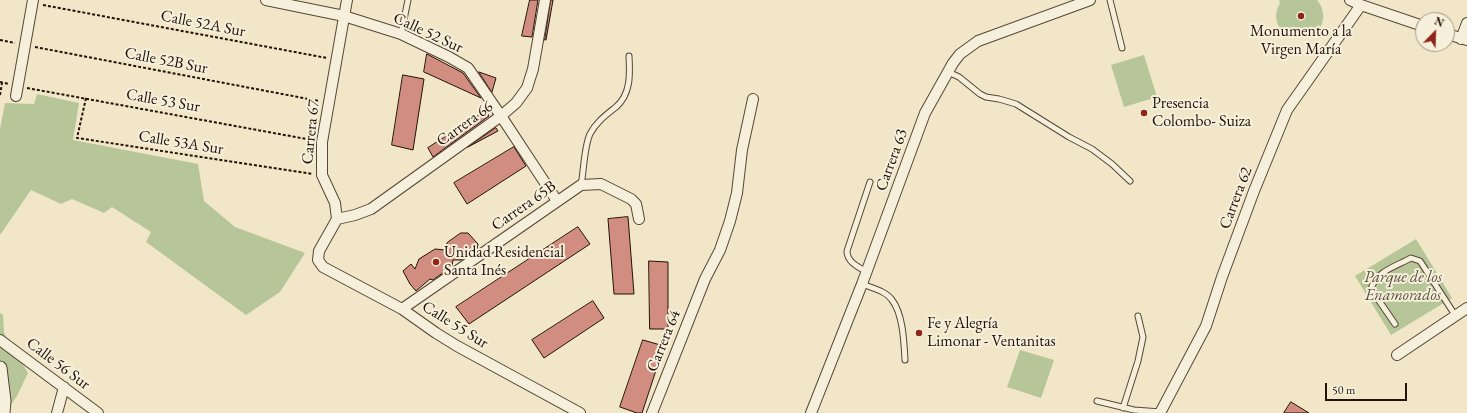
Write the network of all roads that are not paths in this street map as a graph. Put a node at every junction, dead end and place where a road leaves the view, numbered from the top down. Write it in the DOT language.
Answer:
graph roads {
  1 [pos="266,0"];
  2 [pos="347,0"];
  3 [pos="408,0"];
  4 [pos="545,0"];
  5 [pos="1090,0"];
  6 [pos="1110,0"];
  7 [pos="1350,0"];
  8 [pos="33,1"];
  9 [pos="1361,6"];
  10 [pos="344,16"];
  11 [pos="1415,23"];
  12 [pos="1467,23"];
  13 [pos="401,34"];
  14 [pos="1464,40"];
  15 [pos="1122,48"];
  16 [pos="629,56"];
  17 [pos="948,72"];
  18 [pos="17,91"];
  19 [pos="753,99"];
  20 [pos="502,116"];
  21 [pos="1130,181"];
  22 [pos="870,182"];
  23 [pos="581,185"];
  24 [pos="557,201"];
  25 [pos="337,219"];
  26 [pos="639,219"];
  27 [pos="867,272"];
  28 [pos="862,284"];
  29 [pos="1467,308"];
  30 [pos="402,309"];
  31 [pos="1454,315"];
  32 [pos="1138,316"];
  33 [pos="1395,324"];
  34 [pos="0,340"];
  35 [pos="1397,355"];
  36 [pos="906,360"];
  37 [pos="0,368"];
  38 [pos="64,387"];
  39 [pos="1097,401"];
  40 [pos="1123,408"];
  41 [pos="3,413"];
  42 [pos="57,413"];
  43 [pos="98,413"];
  44 [pos="580,413"];
  45 [pos="652,413"];
  46 [pos="811,413"];
  47 [pos="1160,413"];
  1 -- 10 [label="street, Calle 52 Sur"];
  2 -- 10 [label="street, Carrera 67"];
  3 -- 13 [label="lane"];
  4 -- 20 [label="street, Carrera 66"];
  5 -- 17 [label="street, Carrera 63"];
  6 -- 15 [label="lane"];
  7 -- 9 [label="street"];
  8 -- 18 [label="street"];
  9 -- 11 [label="street"];
  9 -- 47 [label="street, Carrera 62"];
  10 -- 13 [label="street, Calle 52 Sur"];
  10 -- 25 [label="street, Carrera 67"];
  12 -- 14 [label="street"];
  13 -- 20 [label="street, Calle 52 Sur"];
  16 -- 23 [label="lane"];
  17 -- 21 [label="lane"];
  17 -- 27 [label="street, Carrera 63"];
  19 -- 45 [label="street, Carrera 64"];
  20 -- 24 [label="street, Calle 52 Sur"];
  20 -- 25 [label="street, Carrera 66"];
  22 -- 27 [label="lane"];
  23 -- 24 [label="street, Carrera 65B"];
  23 -- 26 [label="street, Carrera 65B"];
  24 -- 30 [label="street, Carrera 65B"];
  25 -- 30 [label="street, Calle 55 Sur"];
  27 -- 28 [label="street, Carrera 63"];
  28 -- 36 [label="lane"];
  28 -- 46 [label="street, Carrera 63"];
  29 -- 31 [label="street"];
  30 -- 44 [label="street, Calle 55 Sur"];
  31 -- 33 [label="lane"];
  31 -- 35 [label="street"];
  32 -- 40 [label="lane"];
  34 -- 38 [label="street, Calle 56 Sur"];
  37 -- 41 [label="street"];
  38 -- 42 [label="street"];
  38 -- 43 [label="street, Calle 56 Sur"];
  39 -- 40 [label="lane"];
  40 -- 47 [label="lane"];
}
